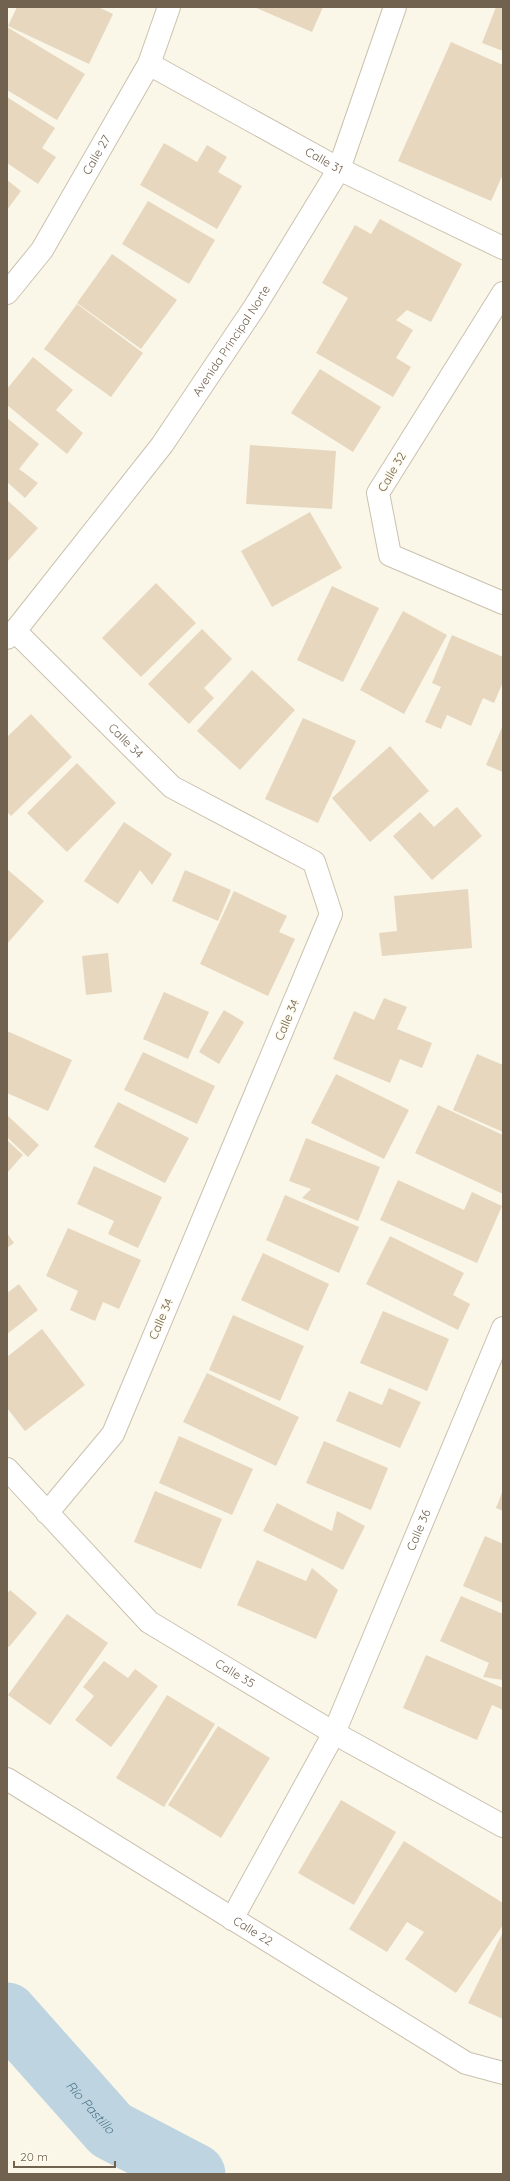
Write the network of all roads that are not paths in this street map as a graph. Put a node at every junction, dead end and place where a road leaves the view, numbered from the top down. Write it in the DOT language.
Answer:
graph roads {
  1 [pos="170,7"];
  2 [pos="395,7"];
  3 [pos="149,64"];
  4 [pos="339,169"];
  5 [pos="503,248"];
  6 [pos="7,293"];
  7 [pos="503,293"];
  8 [pos="503,603"];
  9 [pos="11,635"];
  10 [pos="503,1328"];
  11 [pos="7,1469"];
  12 [pos="46,1513"];
  13 [pos="334,1733"];
  14 [pos="7,1779"];
  15 [pos="503,1826"];
  16 [pos="232,1919"];
  17 [pos="503,2073"];
  1 -- 3 [label="street, Calle 27"];
  2 -- 4 [label="street, Avenida Principal Norte"];
  3 -- 4 [label="street, Calle 31"];
  3 -- 6 [label="street, Calle 27"];
  4 -- 5 [label="street, Calle 31"];
  4 -- 9 [label="street, Avenida Principal Norte"];
  7 -- 8 [label="street, Calle 32"];
  9 -- 12 [label="street, Calle 34"];
  10 -- 13 [label="street, Calle 36"];
  11 -- 12 [label="street, Calle 35"];
  12 -- 13 [label="street, Calle 35"];
  13 -- 15 [label="street, Calle 35"];
  13 -- 16 [label="street, Calle 36"];
  14 -- 16 [label="street, Calle 22"];
  16 -- 17 [label="street, Calle 22"];
}
